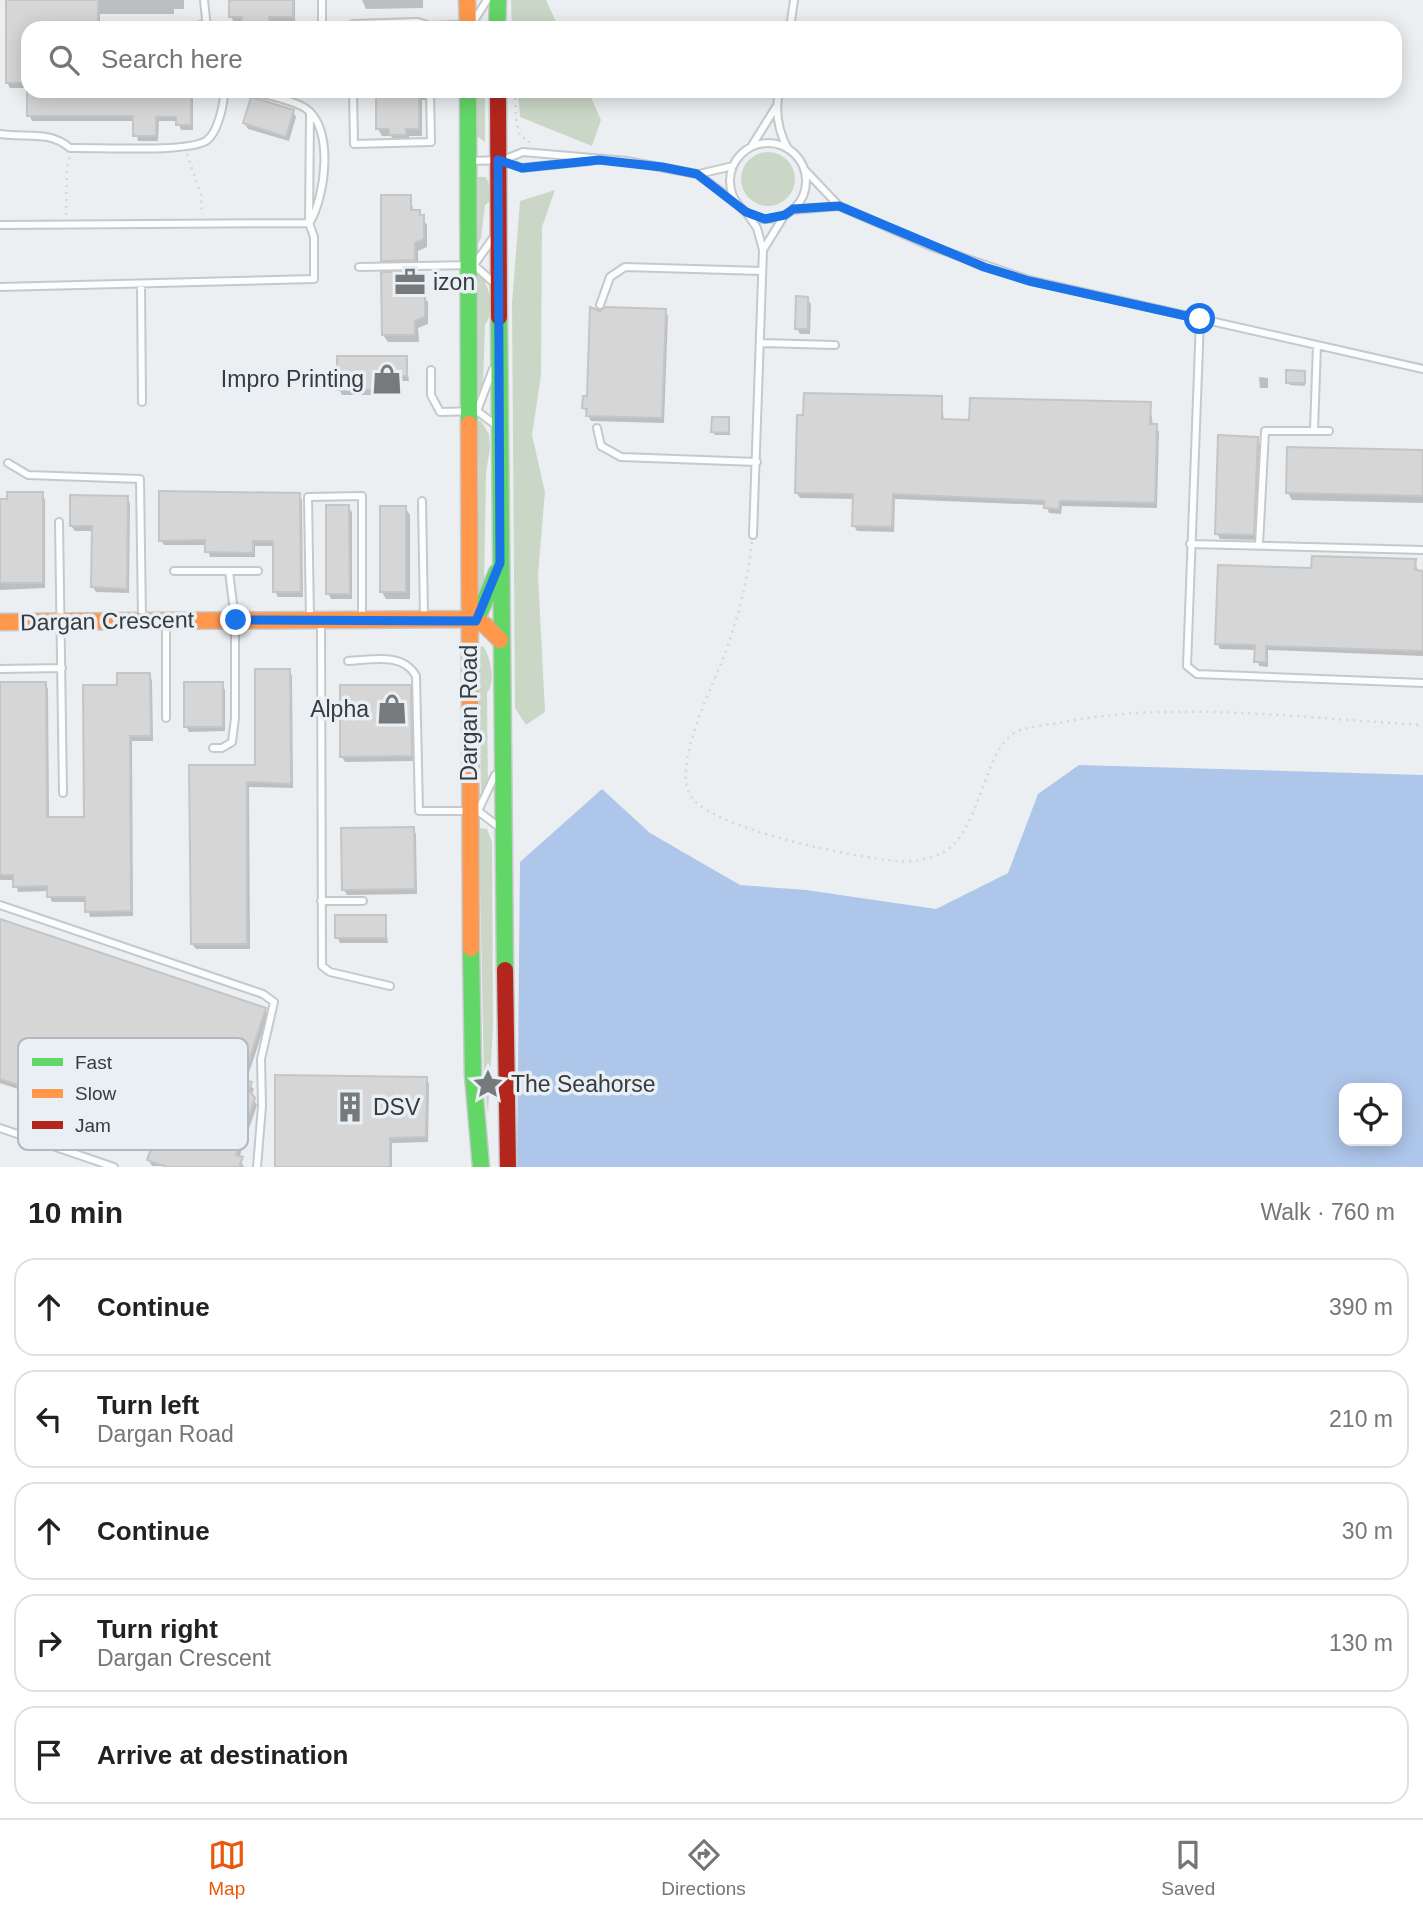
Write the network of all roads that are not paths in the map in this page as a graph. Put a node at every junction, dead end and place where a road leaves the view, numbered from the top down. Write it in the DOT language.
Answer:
graph roads {
  1 [pos="204,0"];
  2 [pos="322,0"];
  3 [pos="467,0"];
  4 [pos="487,0"];
  5 [pos="498,0"];
  6 [pos="794,0"];
  7 [pos="207,21"];
  8 [pos="322,21"];
  9 [pos="469,21"];
  10 [pos="473,21"];
  11 [pos="498,21"];
  12 [pos="791,21"];
  13 [pos="222,98"];
  14 [pos="275,98"];
  15 [pos="353,98"];
  16 [pos="430,98"];
  17 [pos="467,98"];
  18 [pos="498,98"];
  19 [pos="778,98"];
  20 [pos="776,107"];
  21 [pos="310,113"];
  22 [pos="0,134"];
  23 [pos="751,147"];
  24 [pos="788,149"];
  25 [pos="501,160"];
  26 [pos="599,160"];
  27 [pos="466,161"];
  28 [pos="733,166"];
  29 [pos="804,169"];
  30 [pos="697,174"];
  31 [pos="738,204"];
  32 [pos="839,206"];
  33 [pos="793,209"];
  34 [pos="746,212"];
  35 [pos="785,215"];
  36 [pos="309,223"];
  37 [pos="0,225"];
  38 [pos="499,229"];
  39 [pos="763,250"];
  40 [pos="471,265"];
  41 [pos="359,267"];
  42 [pos="762,271"];
  43 [pos="141,285"];
  44 [pos="0,287"];
  45 [pos="499,287"];
  46 [pos="600,305"];
  47 [pos="1200,319"];
  48 [pos="760,343"];
  49 [pos="835,345"];
  50 [pos="1317,345"];
  51 [pos="499,359"];
  52 [pos="1423,369"];
  53 [pos="431,370"];
  54 [pos="142,402"];
  55 [pos="472,411"];
  56 [pos="597,428"];
  57 [pos="500,430"];
  58 [pos="1314,430"];
  59 [pos="1329,431"];
  60 [pos="757,461"];
  61 [pos="8,463"];
  62 [pos="422,501"];
  63 [pos="60,522"];
  64 [pos="753,535"];
  65 [pos="1190,544"];
  66 [pos="1259,545"];
  67 [pos="1423,551"];
  68 [pos="500,563"];
  69 [pos="174,571"];
  70 [pos="229,571"];
  71 [pos="258,571"];
  72 [pos="315,619"];
  73 [pos="362,619"];
  74 [pos="424,619"];
  75 [pos="142,620"];
  76 [pos="166,620"];
  77 [pos="236,620"];
  78 [pos="472,620"];
  79 [pos="62,621"];
  80 [pos="0,622"];
  81 [pos="500,640"];
  82 [pos="348,661"];
  83 [pos="62,668"];
  84 [pos="0,669"];
  85 [pos="1423,682"];
  86 [pos="166,718"];
  87 [pos="213,748"];
  88 [pos="501,754"];
  89 [pos="63,793"];
  90 [pos="474,811"];
  91 [pos="502,829"];
  92 [pos="321,901"];
  93 [pos="363,901"];
  94 [pos="0,905"];
  95 [pos="390,986"];
  96 [pos="0,1128"];
  97 [pos="18,1134"];
  98 [pos="64,1150"];
  99 [pos="114,1167"];
  100 [pos="257,1167"];
  101 [pos="481,1167"];
  102 [pos="508,1167"];
  1 -- 7 [label="lane"];
  2 -- 8 [label="lane"];
  3 -- 9 [label="street"];
  4 -- 10 [label="lane"];
  5 -- 11 [label="street"];
  6 -- 12 [label="lane"];
  13 -- 22 [label="lane"];
  14 -- 21 [label="lane"];
  15 -- 16 [label="lane"];
  17 -- 27 [label="street, Dargan Road"];
  18 -- 25 [label="street, Dargan Road"];
  19 -- 20 [label="lane"];
  20 -- 23 [label="lane"];
  20 -- 24 [label="lane"];
  21 -- 36 [label="lane"];
  21 -- 36 [label="lane"];
  23 -- 24 [label="lane"];
  23 -- 28 [label="lane"];
  24 -- 29 [label="lane"];
  25 -- 26 [label="lane"];
  25 -- 26 [label="lane"];
  25 -- 27 [label="lane"];
  25 -- 38 [label="street, Dargan Road"];
  26 -- 30 [label="lane"];
  27 -- 40 [label="street, Dargan Road"];
  28 -- 30 [label="lane"];
  28 -- 31 [label="lane"];
  29 -- 32 [label="lane"];
  29 -- 33 [label="lane"];
  30 -- 31 [label="lane"];
  31 -- 34 [label="lane"];
  32 -- 33 [label="lane"];
  32 -- 47 [label="lane"];
  33 -- 35 [label="lane"];
  34 -- 35 [label="lane"];
  34 -- 39 [label="lane"];
  35 -- 39 [label="lane"];
  36 -- 37 [label="lane"];
  36 -- 43 [label="lane"];
  38 -- 40 [label="lane"];
  38 -- 45 [label="street, Dargan Road"];
  39 -- 42 [label="lane"];
  40 -- 41 [label="lane"];
  40 -- 45 [label="lane"];
  40 -- 55 [label="street, Dargan Road"];
  42 -- 46 [label="lane"];
  42 -- 48 [label="lane"];
  43 -- 44 [label="lane"];
  43 -- 54 [label="lane"];
  45 -- 51 [label="street, Dargan Road"];
  47 -- 50 [label="lane"];
  47 -- 65 [label="lane"];
  48 -- 49 [label="lane"];
  48 -- 60 [label="lane"];
  50 -- 52 [label="lane"];
  50 -- 58 [label="lane"];
  51 -- 55 [label="lane"];
  51 -- 57 [label="street, Dargan Road"];
  53 -- 55 [label="lane"];
  55 -- 57 [label="lane"];
  55 -- 78 [label="street, Dargan Road"];
  56 -- 60 [label="lane"];
  57 -- 68 [label="street, Dargan Road"];
  58 -- 59 [label="lane"];
  58 -- 66 [label="lane"];
  60 -- 64 [label="lane"];
  61 -- 75 [label="lane"];
  62 -- 74 [label="lane"];
  63 -- 79 [label="lane"];
  65 -- 66 [label="lane"];
  65 -- 85 [label="lane"];
  66 -- 67 [label="lane"];
  68 -- 78 [label="street"];
  68 -- 81 [label="street, Dargan Road"];
  69 -- 70 [label="lane"];
  70 -- 71 [label="lane"];
  70 -- 77 [label="lane"];
  72 -- 73 [label="street, Dargan Crescent"];
  72 -- 73 [label="lane"];
  72 -- 77 [label="street, Dargan Crescent"];
  72 -- 92 [label="lane"];
  73 -- 74 [label="street, Dargan Crescent"];
  74 -- 78 [label="street, Dargan Crescent"];
  75 -- 76 [label="street, Dargan Crescent"];
  75 -- 79 [label="street, Dargan Crescent"];
  76 -- 77 [label="street, Dargan Crescent"];
  76 -- 86 [label="lane"];
  77 -- 87 [label="lane"];
  78 -- 81 [label="street"];
  78 -- 90 [label="street, Dargan Road"];
  79 -- 80 [label="street, Dargan Crescent"];
  79 -- 83 [label="lane"];
  81 -- 88 [label="street, Dargan Road"];
  82 -- 90 [label="lane"];
  83 -- 84 [label="lane"];
  83 -- 89 [label="lane"];
  88 -- 90 [label="lane"];
  88 -- 91 [label="street, Dargan Road"];
  90 -- 91 [label="lane"];
  90 -- 101 [label="street, Dargan Road"];
  91 -- 102 [label="street, Dargan Road"];
  92 -- 93 [label="lane"];
  92 -- 95 [label="lane"];
  94 -- 100 [label="lane"];
  96 -- 97 [label="lane"];
  98 -- 99 [label="lane"];
}
